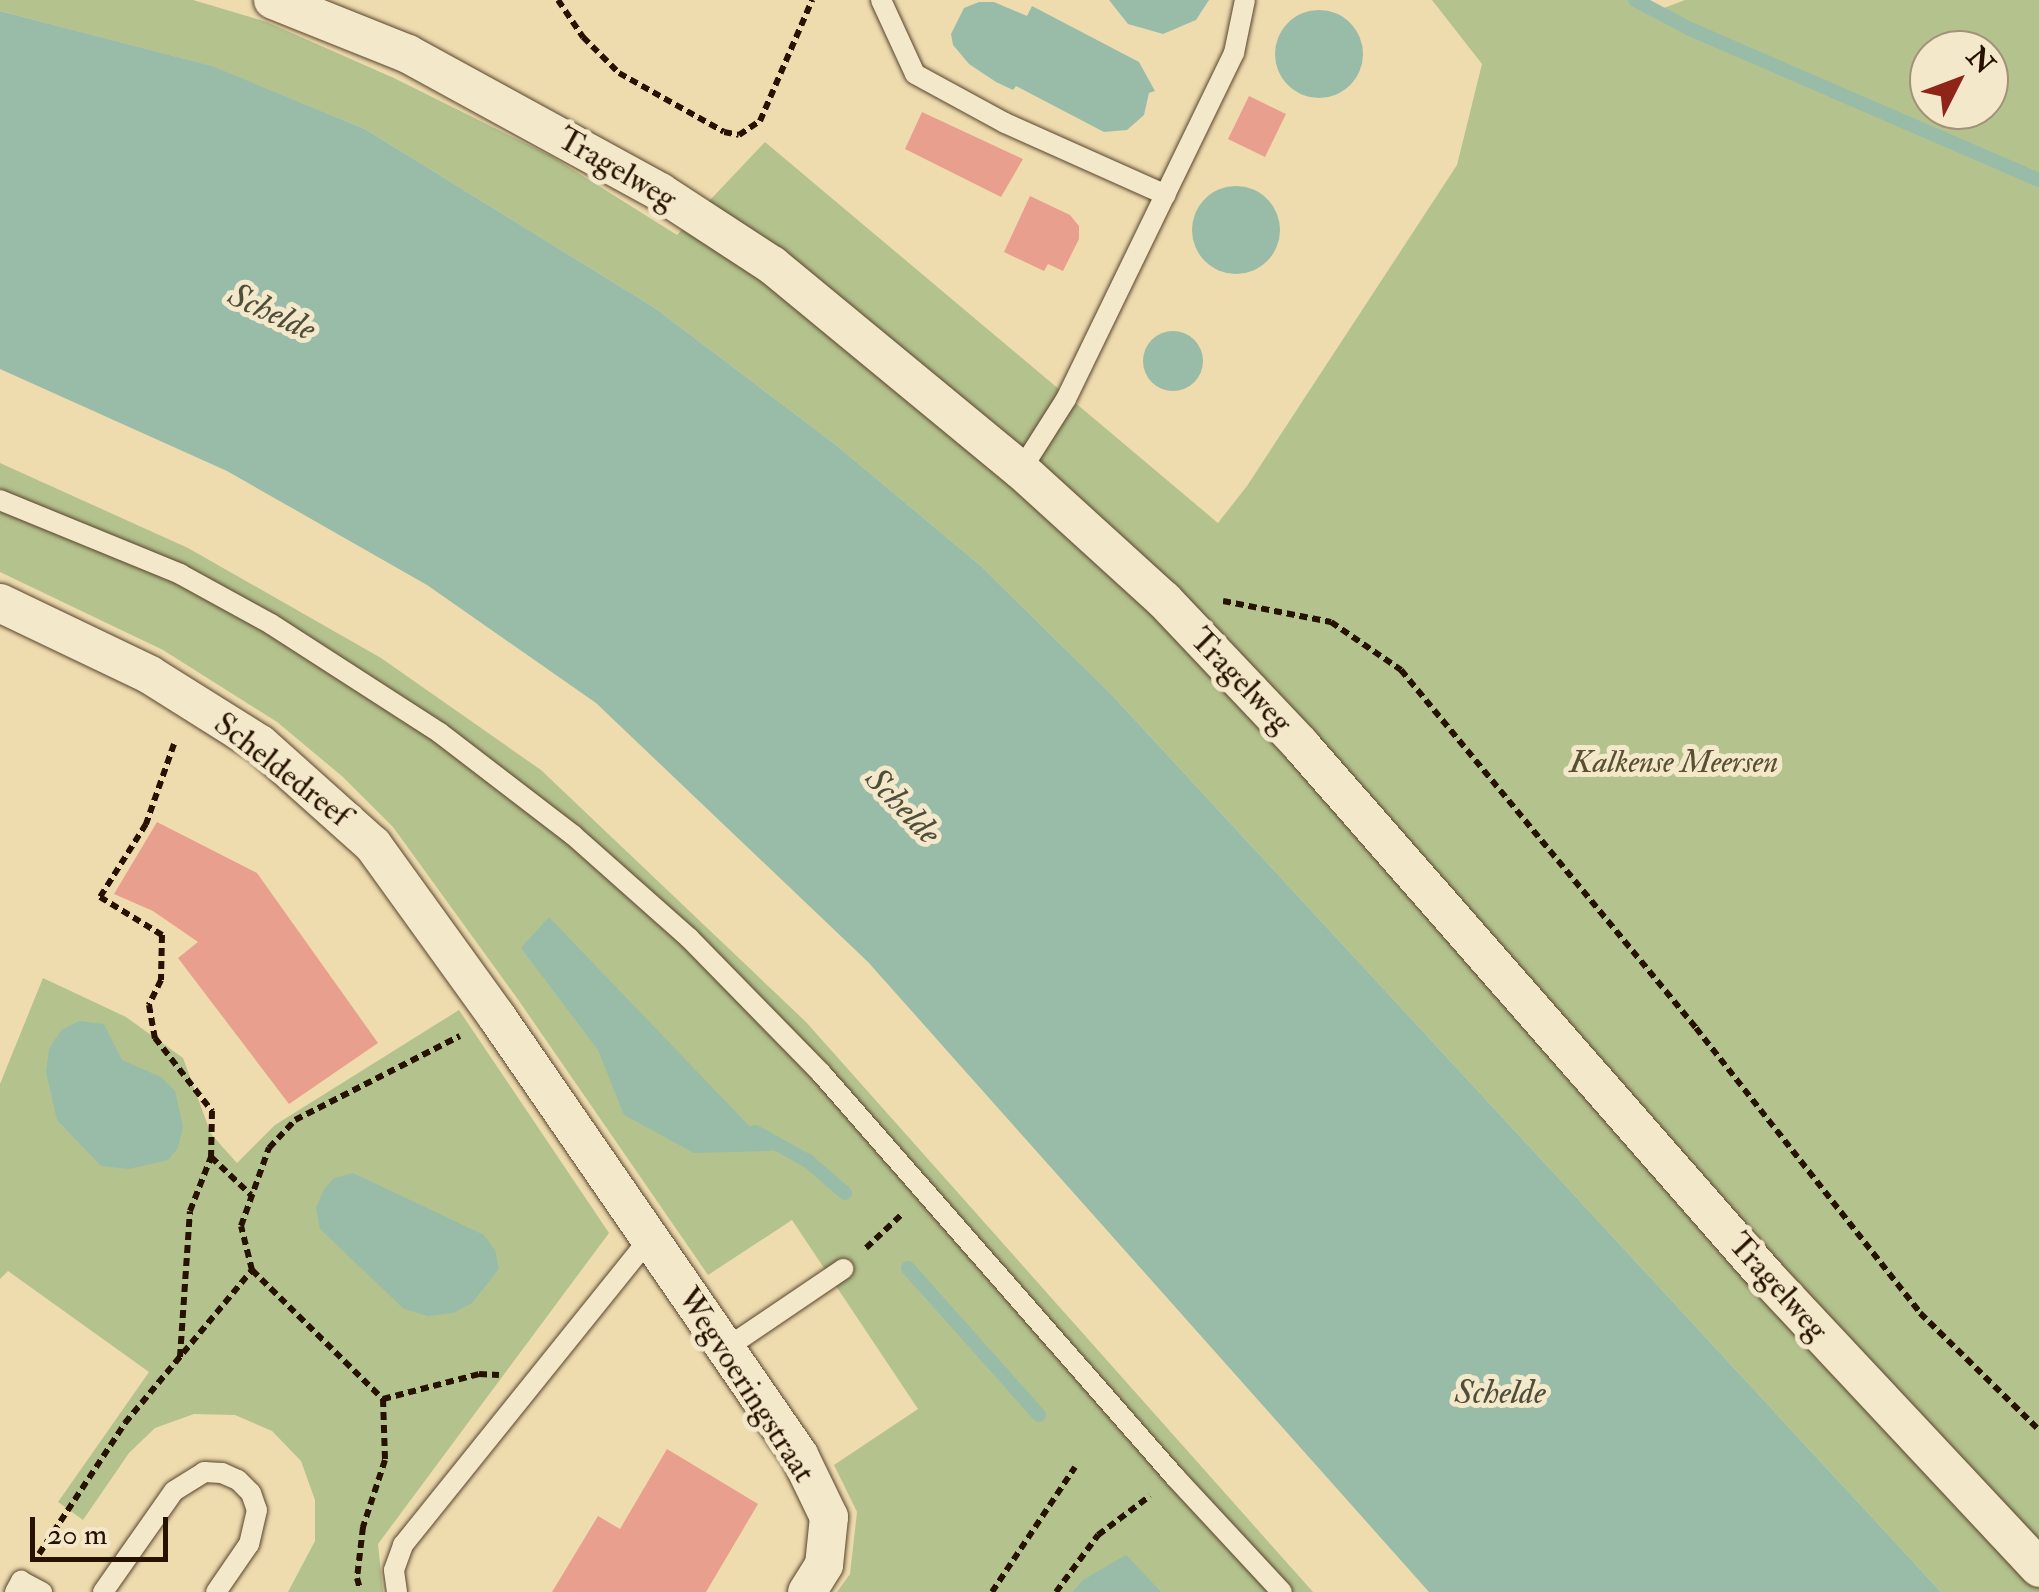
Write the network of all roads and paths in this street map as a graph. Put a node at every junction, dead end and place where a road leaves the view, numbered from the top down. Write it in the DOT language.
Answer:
graph roads {
  1 [pos="274,0"];
  2 [pos="558,0"];
  3 [pos="812,0"];
  4 [pos="881,0"];
  5 [pos="1245,0"];
  6 [pos="1166,195"];
  7 [pos="1021,470"];
  8 [pos="0,500"];
  9 [pos="1164,600"];
  10 [pos="0,602"];
  11 [pos="174,744"];
  12 [pos="497,1016"];
  13 [pos="211,1157"];
  14 [pos="927,1193"];
  15 [pos="251,1195"];
  16 [pos="649,1239"];
  17 [pos="844,1269"];
  18 [pos="252,1270"];
  19 [pos="724,1348"];
  20 [pos="180,1357"];
  21 [pos="536,1382"];
  22 [pos="383,1399"];
  23 [pos="2039,1430"];
  24 [pos="1075,1467"];
  25 [pos="1175,1477"];
  26 [pos="2039,1568"];
  27 [pos="18,1586"];
  28 [pos="42,1592"];
  29 [pos="103,1592"];
  30 [pos="216,1592"];
  31 [pos="360,1592"];
  32 [pos="397,1592"];
  33 [pos="807,1592"];
  34 [pos="992,1592"];
  35 [pos="1056,1592"];
  36 [pos="1282,1592"];
  1 -- 7 [label="street, Tragelweg"];
  2 -- 3 [label="path"];
  4 -- 6 [label="lane"];
  5 -- 6 [label="lane"];
  6 -- 7 [label="lane"];
  7 -- 9 [label="street, Tragelweg"];
  8 -- 14 [label="lane"];
  9 -- 23 [label="path"];
  9 -- 26 [label="street, Tragelweg"];
  10 -- 12 [label="street, Scheldedreef"];
  11 -- 13 [label="path"];
  12 -- 15 [label="path"];
  12 -- 16 [label="street, Scheldedreef"];
  13 -- 15 [label="path"];
  13 -- 20 [label="path"];
  14 -- 17 [label="path"];
  14 -- 25 [label="lane"];
  15 -- 18 [label="path"];
  16 -- 19 [label="street, Wegvoeringstraat"];
  16 -- 21 [label="lane"];
  17 -- 19 [label="lane"];
  18 -- 20 [label="path"];
  18 -- 22 [label="path"];
  19 -- 33 [label="street, Wegvoeringstraat"];
  20 -- 27 [label="path"];
  21 -- 22 [label="path"];
  21 -- 32 [label="lane"];
  22 -- 31 [label="path"];
  24 -- 34 [label="path"];
  25 -- 35 [label="path"];
  25 -- 36 [label="lane"];
  27 -- 28 [label="lane"];
  29 -- 30 [label="lane"];
}
